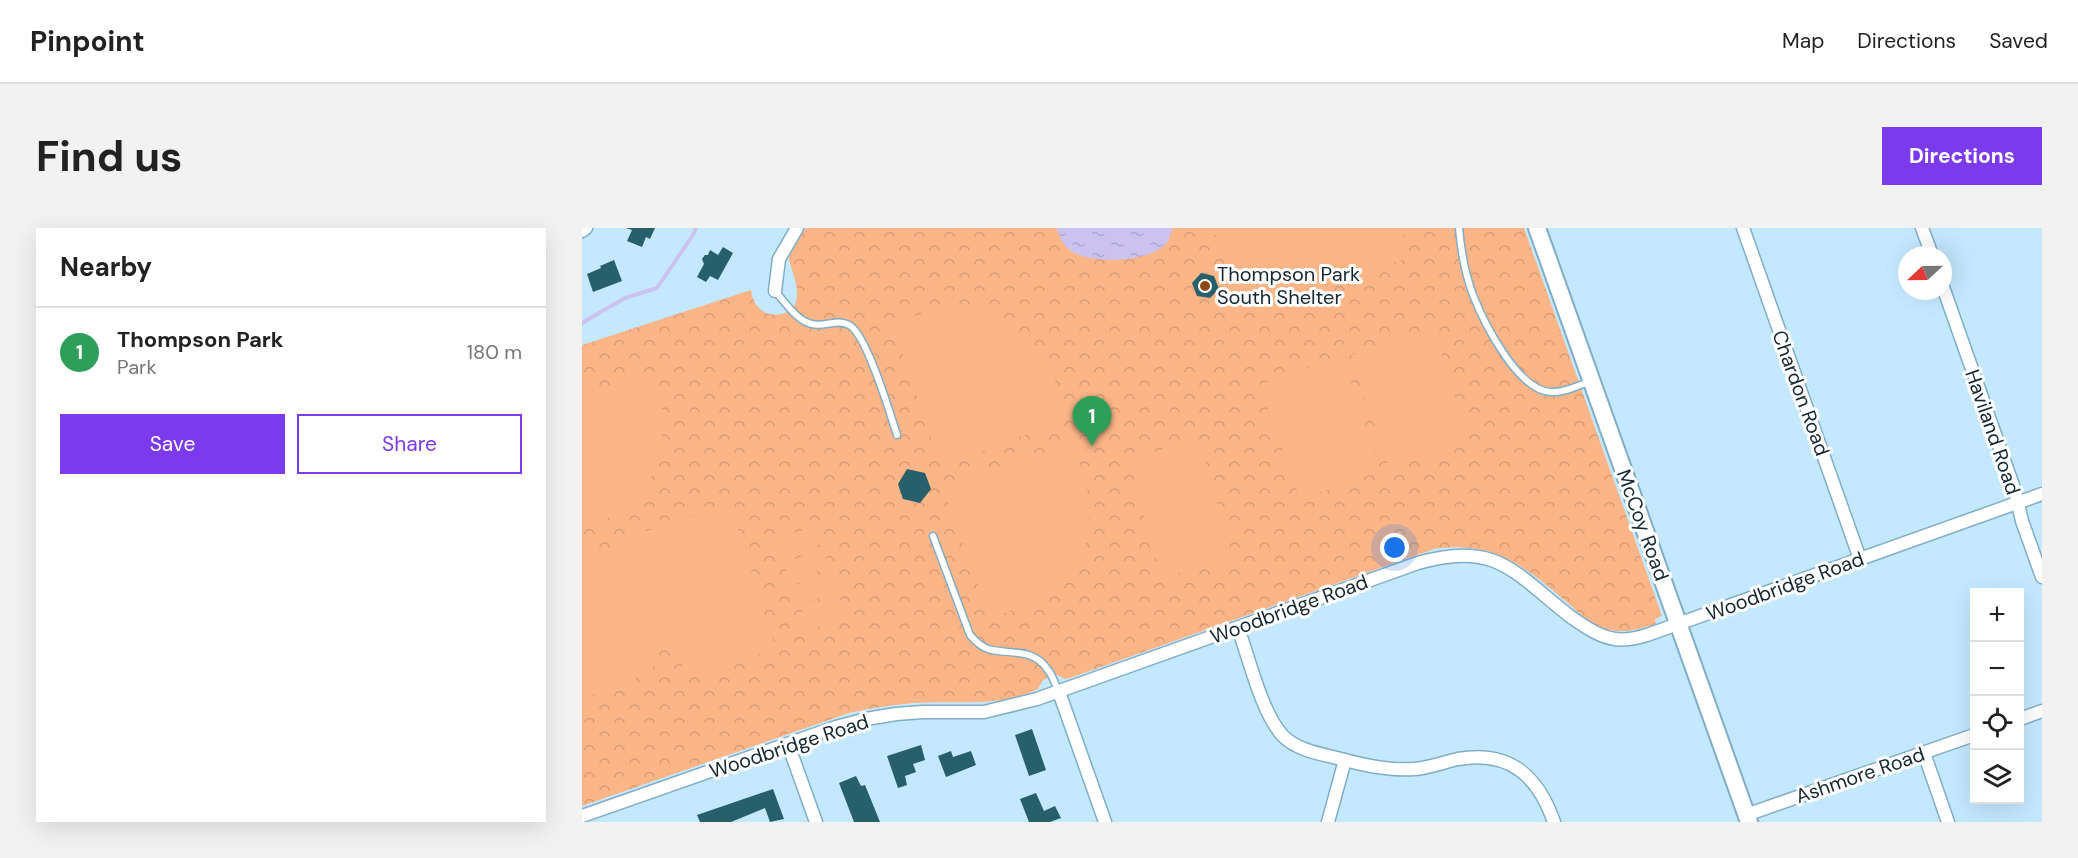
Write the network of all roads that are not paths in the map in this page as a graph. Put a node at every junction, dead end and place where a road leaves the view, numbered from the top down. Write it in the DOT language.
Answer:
graph roads {
  1 [pos="586,228"];
  2 [pos="797,228"];
  3 [pos="1459,228"];
  4 [pos="1537,228"];
  5 [pos="1743,228"];
  6 [pos="1922,228"];
  7 [pos="582,231"];
  8 [pos="1929,246"];
  9 [pos="775,291"];
  10 [pos="1948,300"];
  11 [pos="1592,381"];
  12 [pos="897,435"];
  13 [pos="2042,494"];
  14 [pos="2017,503"];
  15 [pos="933,536"];
  16 [pos="1860,559"];
  17 [pos="2042,577"];
  18 [pos="1678,624"];
  19 [pos="1238,628"];
  20 [pos="1059,692"];
  21 [pos="2042,711"];
  22 [pos="2024,717"];
  23 [pos="1970,736"];
  24 [pos="788,744"];
  25 [pos="1924,753"];
  26 [pos="1346,760"];
  27 [pos="582,816"];
  28 [pos="1747,819"];
  29 [pos="816,822"];
  30 [pos="1105,822"];
  31 [pos="1328,822"];
  32 [pos="1554,822"];
  33 [pos="1948,822"];
  1 -- 7 [label="street"];
  2 -- 9 [label="street"];
  3 -- 11 [label="lane"];
  4 -- 11 [label="main road, McCoy Road"];
  5 -- 16 [label="street, Chardon Road"];
  6 -- 8 [label="street"];
  9 -- 12 [label="lane"];
  10 -- 14 [label="street, Haviland Road"];
  11 -- 18 [label="main road, McCoy Road"];
  13 -- 14 [label="street, Woodbridge Road"];
  14 -- 16 [label="street, Woodbridge Road"];
  14 -- 17 [label="street, Haviland Road"];
  15 -- 20 [label="lane"];
  16 -- 18 [label="street, Woodbridge Road"];
  18 -- 19 [label="street, Woodbridge Road"];
  18 -- 28 [label="main road, McCoy Road"];
  19 -- 20 [label="street, Woodbridge Road"];
  19 -- 26 [label="street"];
  20 -- 24 [label="street, Woodbridge Road"];
  20 -- 30 [label="street"];
  21 -- 22 [label="street"];
  23 -- 25 [label="street, Ashmore Road"];
  24 -- 27 [label="street, Woodbridge Road"];
  24 -- 29 [label="street"];
  25 -- 28 [label="street, Ashmore Road"];
  25 -- 33 [label="street"];
  26 -- 31 [label="street"];
  26 -- 32 [label="street"];
}
